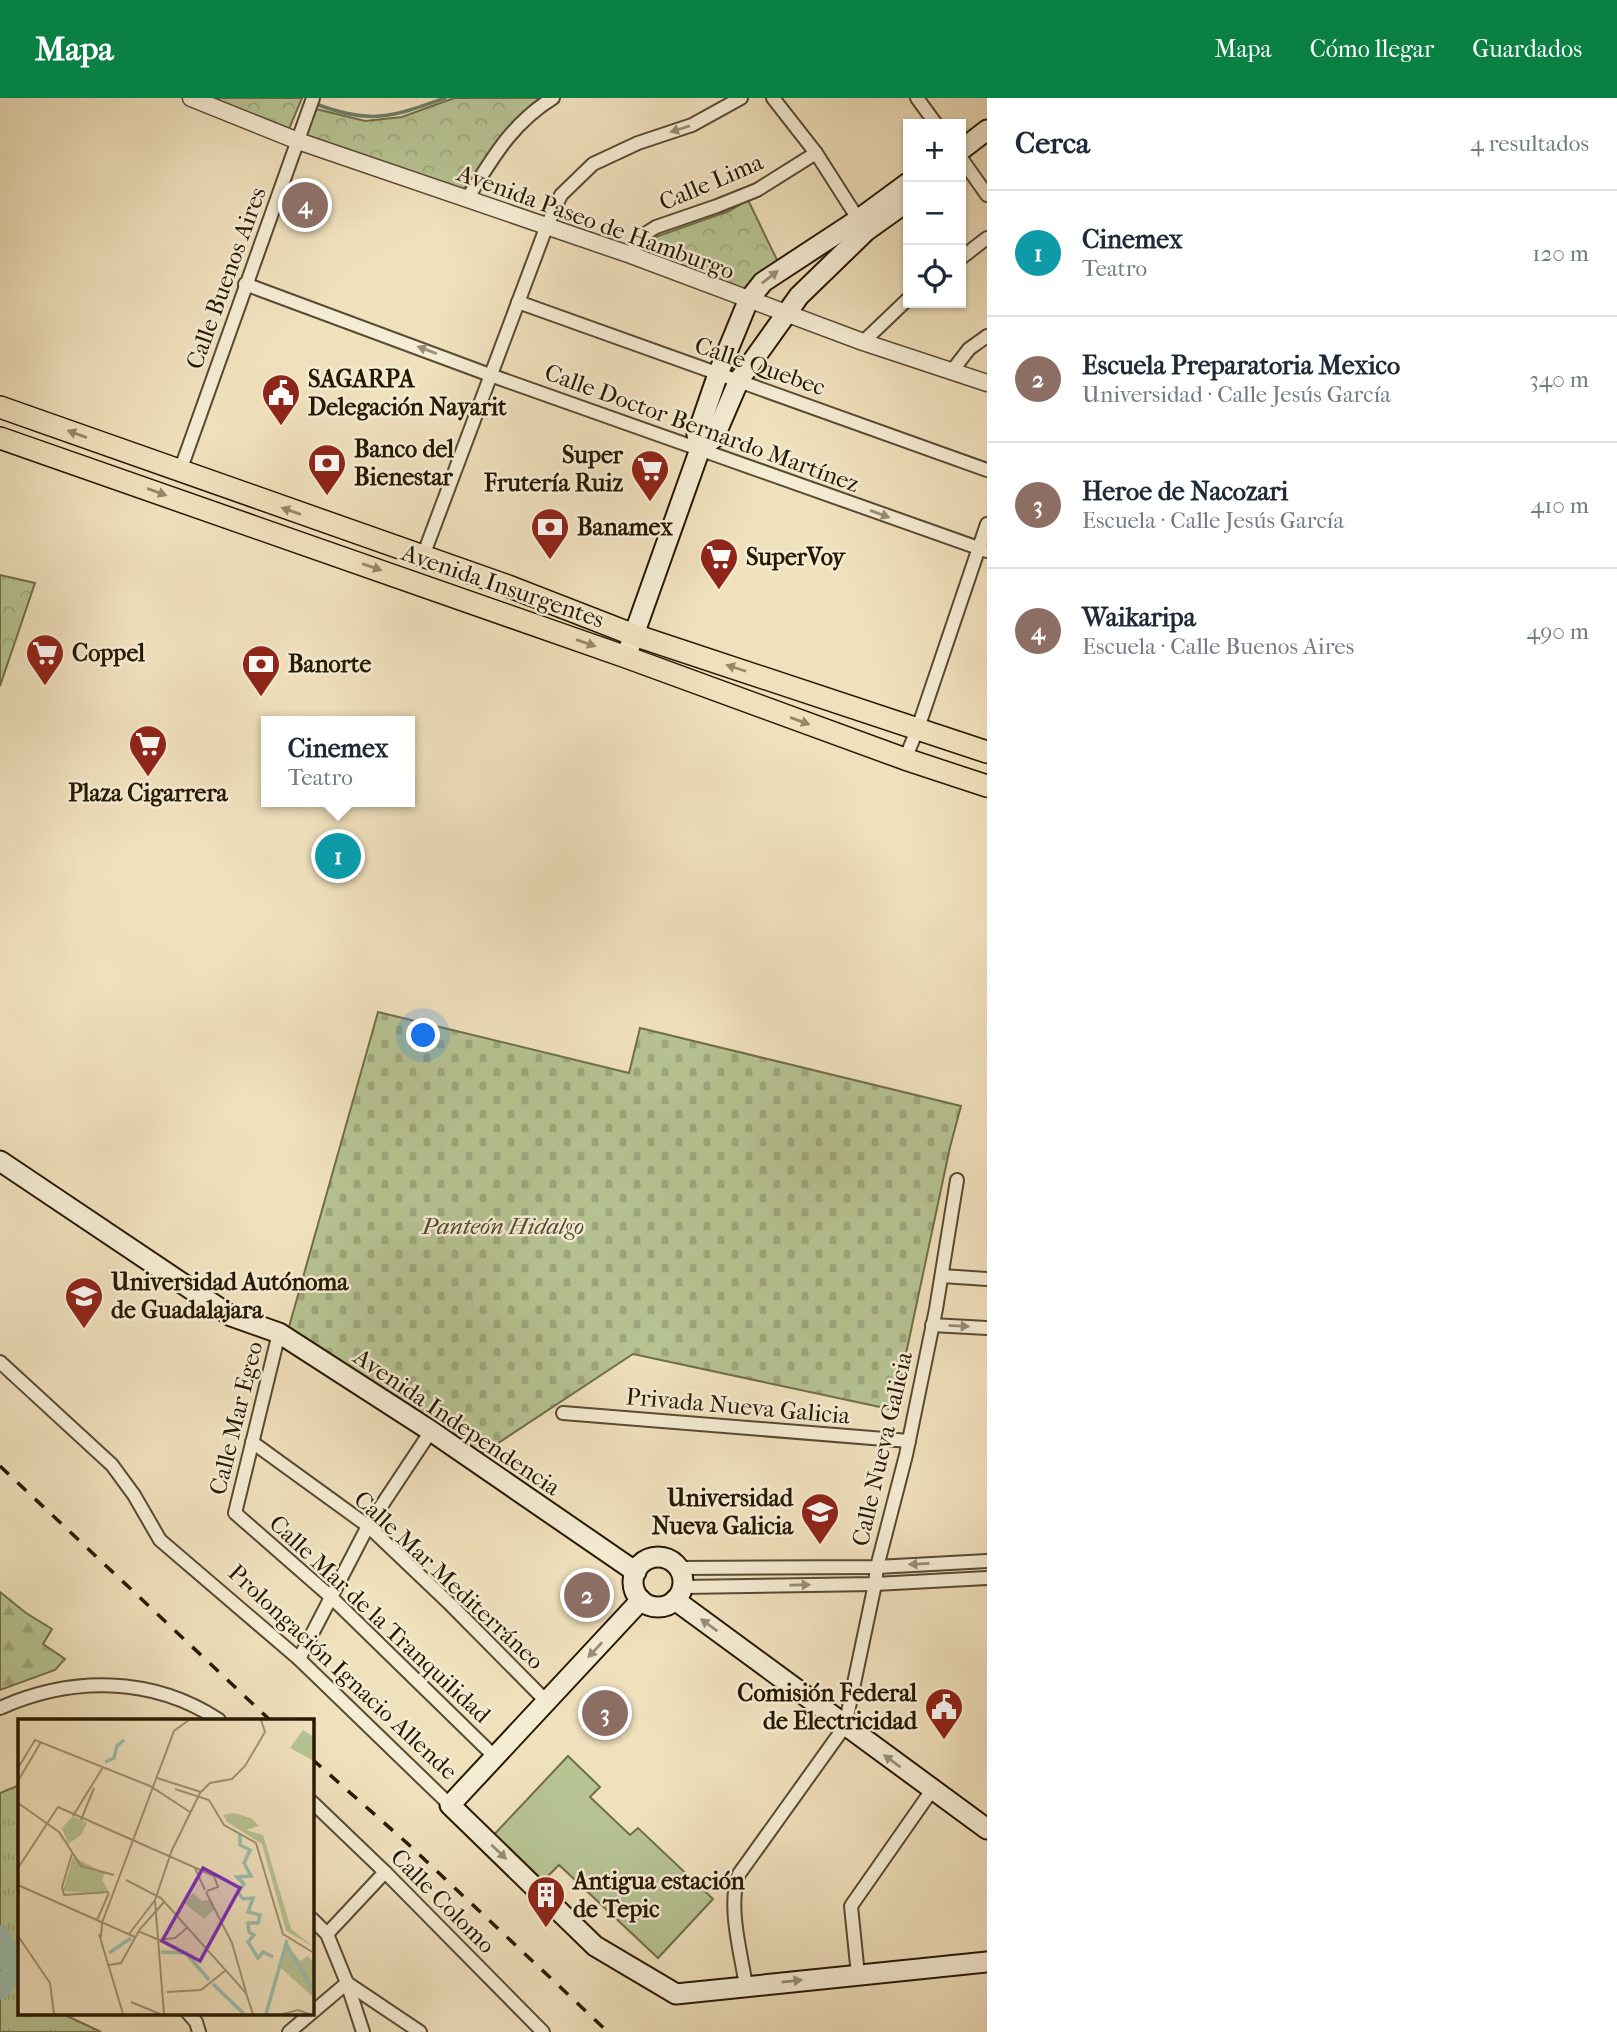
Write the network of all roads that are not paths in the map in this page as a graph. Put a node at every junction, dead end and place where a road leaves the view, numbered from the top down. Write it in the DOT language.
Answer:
graph roads {
  1 [pos="191,98"];
  2 [pos="313,98"];
  3 [pos="553,98"];
  4 [pos="741,98"];
  5 [pos="772,98"];
  6 [pos="917,98"];
  7 [pos="932,119"];
  8 [pos="987,130"];
  9 [pos="298,141"];
  10 [pos="966,146"];
  11 [pos="816,153"];
  12 [pos="966,165"];
  13 [pos="903,188"];
  14 [pos="987,195"];
  15 [pos="467,200"];
  16 [pos="903,204"];
  17 [pos="862,225"];
  18 [pos="546,228"];
  19 [pos="987,238"];
  20 [pos="966,254"];
  21 [pos="631,255"];
  22 [pos="246,284"];
  23 [pos="748,301"];
  24 [pos="518,302"];
  25 [pos="903,304"];
  26 [pos="785,313"];
  27 [pos="987,336"];
  28 [pos="863,342"];
  29 [pos="953,371"];
  30 [pos="718,374"];
  31 [pos="490,375"];
  32 [pos="739,380"];
  33 [pos="987,383"];
  34 [pos="0,407"];
  35 [pos="49,424"];
  36 [pos="0,438"];
  37 [pos="700,449"];
  38 [pos="40,450"];
  39 [pos="84,466"];
  40 [pos="987,470"];
  41 [pos="180,471"];
  42 [pos="328,524"];
  43 [pos="987,524"];
  44 [pos="320,550"];
  45 [pos="983,550"];
  46 [pos="423,556"];
  47 [pos="463,571"];
  48 [pos="634,635"];
  49 [pos="626,657"];
  50 [pos="918,728"];
  51 [pos="987,752"];
  52 [pos="905,759"];
  53 [pos="987,786"];
  54 [pos="0,1161"];
  55 [pos="957,1180"];
  56 [pos="942,1276"];
  57 [pos="987,1279"];
  58 [pos="932,1325"];
  59 [pos="987,1328"];
  60 [pos="279,1333"];
  61 [pos="0,1362"];
  62 [pos="563,1413"];
  63 [pos="430,1431"];
  64 [pos="909,1441"];
  65 [pos="252,1442"];
  66 [pos="235,1513"];
  67 [pos="368,1526"];
  68 [pos="987,1561"];
  69 [pos="877,1567"];
  70 [pos="636,1572"];
  71 [pos="987,1578"];
  72 [pos="876,1584"];
  73 [pos="679,1585"];
  74 [pos="331,1597"];
  75 [pos="641,1600"];
  76 [pos="299,1659"];
  77 [pos="547,1702"];
  78 [pos="0,1708"];
  79 [pos="217,1719"];
  80 [pos="845,1726"];
  81 [pos="495,1757"];
  82 [pos="932,1790"];
  83 [pos="313,1803"];
  84 [pos="450,1805"];
  85 [pos="987,1829"];
  86 [pos="384,1872"];
  87 [pos="313,1920"];
  88 [pos="327,1934"];
  89 [pos="987,1962"];
  90 [pos="858,1975"];
  91 [pos="347,1983"];
  92 [pos="746,1986"];
  93 [pos="313,2012"];
  94 [pos="189,2014"];
  95 [pos="310,2014"];
  96 [pos="199,2032"];
  97 [pos="289,2032"];
  98 [pos="363,2032"];
  99 [pos="421,2032"];
  100 [pos="543,2032"];
  1 -- 9 [label="street, Avenida Paseo de Hamburgo"];
  2 -- 9 [label="street, Calle Buenos Aires"];
  3 -- 15 [label="street"];
  4 -- 18 [label="street, one-way"];
  5 -- 11 [label="street"];
  6 -- 7 [label="street"];
  8 -- 10 [label="main road"];
  9 -- 15 [label="street, Avenida Paseo de Hamburgo"];
  9 -- 22 [label="street, Calle Buenos Aires"];
  11 -- 17 [label="street"];
  11 -- 21 [label="street, Calle Lima"];
  12 -- 14 [label="street"];
  13 -- 17 [label="main road"];
  15 -- 18 [label="street, Avenida Paseo de Hamburgo"];
  16 -- 17 [label="main road"];
  23 -- 17 [label="main road, one-way"];
  17 -- 26 [label="main road"];
  18 -- 21 [label="street, Avenida Paseo de Hamburgo"];
  18 -- 24 [label="street"];
  19 -- 20 [label="street"];
  21 -- 23 [label="street, Avenida Paseo de Hamburgo"];
  31 -- 22 [label="street, Calle Doctor Bernardo Martínez, one-way"];
  22 -- 41 [label="street, Calle Buenos Aires"];
  23 -- 26 [label="street, Avenida Paseo de Hamburgo"];
  23 -- 30 [label="main road"];
  24 -- 30 [label="street, Calle Quebec"];
  24 -- 31 [label="street"];
  25 -- 28 [label="street"];
  26 -- 28 [label="street, Avenida Paseo de Hamburgo"];
  26 -- 32 [label="main road"];
  27 -- 29 [label="street"];
  28 -- 29 [label="street, Avenida Paseo de Hamburgo"];
  29 -- 33 [label="street, Avenida Paseo de Hamburgo"];
  30 -- 32 [label="street, Calle Quebec"];
  30 -- 37 [label="main road"];
  31 -- 37 [label="street, Calle Doctor Bernardo Martínez"];
  31 -- 46 [label="street"];
  32 -- 37 [label="main road"];
  32 -- 40 [label="street, Calle Quebec"];
  34 -- 35 [label="highway, Avenida Insurgentes"];
  35 -- 38 [label="highway"];
  41 -- 35 [label="highway, Avenida Insurgentes, one-way"];
  36 -- 38 [label="highway, Avenida Insurgentes"];
  37 -- 45 [label="street, Calle Doctor Bernardo Martínez, one-way"];
  37 -- 48 [label="main road"];
  38 -- 39 [label="highway, Avenida Insurgentes"];
  39 -- 41 [label="highway"];
  39 -- 44 [label="highway, Avenida Insurgentes, one-way"];
  42 -- 41 [label="highway, Avenida Insurgentes, one-way"];
  42 -- 44 [label="highway"];
  42 -- 46 [label="highway, Avenida Insurgentes"];
  43 -- 45 [label="street"];
  44 -- 47 [label="highway"];
  44 -- 49 [label="highway, Avenida Insurgentes, one-way"];
  45 -- 50 [label="street"];
  46 -- 47 [label="highway, Avenida Insurgentes"];
  47 -- 48 [label="highway, Avenida Insurgentes"];
  48 -- 49 [label="main road"];
  50 -- 48 [label="highway, Avenida Insurgentes, one-way"];
  49 -- 52 [label="highway, Avenida Insurgentes, one-way"];
  50 -- 51 [label="highway, Avenida Insurgentes"];
  50 -- 52 [label="street"];
  52 -- 53 [label="highway, Avenida Insurgentes"];
  54 -- 60 [label="main road, Avenida Independencia"];
  55 -- 56 [label="street, Calle Nueva Galicia"];
  56 -- 57 [label="street"];
  56 -- 58 [label="street, Calle Nueva Galicia"];
  58 -- 59 [label="street, one-way"];
  58 -- 64 [label="street, Calle Nueva Galicia"];
  60 -- 63 [label="main road, Avenida Independencia"];
  60 -- 65 [label="street, Calle Mar Egeo"];
  61 -- 76 [label="street, Prolongación Ignacio Allende"];
  62 -- 64 [label="street, Privada Nueva Galicia"];
  63 -- 67 [label="street"];
  63 -- 70 [label="main road, Avenida Independencia"];
  64 -- 69 [label="street, Calle Nueva Galicia"];
  65 -- 66 [label="street, Calle Mar Egeo"];
  65 -- 67 [label="street, Calle Mar Mediterráneo"];
  66 -- 74 [label="street, Calle Mar de la Tranquilidad"];
  67 -- 74 [label="street"];
  67 -- 77 [label="street, Calle Mar Mediterráneo"];
  68 -- 69 [label="street, one-way"];
  69 -- 72 [label="street, Calle Nueva Galicia"];
  69 -- 73 [label="street"];
  70 -- 73 [label="main road"];
  70 -- 75 [label="main road"];
  71 -- 72 [label="street"];
  73 -- 72 [label="street, one-way"];
  72 -- 80 [label="street, Calle Nueva Galicia"];
  73 -- 75 [label="main road"];
  80 -- 73 [label="main road, one-way"];
  74 -- 76 [label="street"];
  74 -- 81 [label="street, Calle Mar de la Tranquilidad"];
  75 -- 77 [label="main road, one-way"];
  76 -- 84 [label="street, Prolongación Ignacio Allende"];
  77 -- 81 [label="main road"];
  78 -- 79 [label="street"];
  82 -- 80 [label="main road, one-way"];
  80 -- 92 [label="street"];
  81 -- 84 [label="main road"];
  82 -- 85 [label="main road"];
  82 -- 90 [label="street"];
  83 -- 86 [label="street, Calle Colomo"];
  84 -- 92 [label="main road, Prolongación Ignacio Allende, one-way"];
  86 -- 88 [label="street"];
  86 -- 100 [label="street, Calle Colomo"];
  87 -- 88 [label="street"];
  88 -- 91 [label="street"];
  89 -- 90 [label="main road"];
  92 -- 90 [label="main road, one-way"];
  91 -- 93 [label="street"];
  91 -- 98 [label="street"];
  91 -- 99 [label="street"];
  94 -- 96 [label="street"];
  95 -- 97 [label="street"];
}
